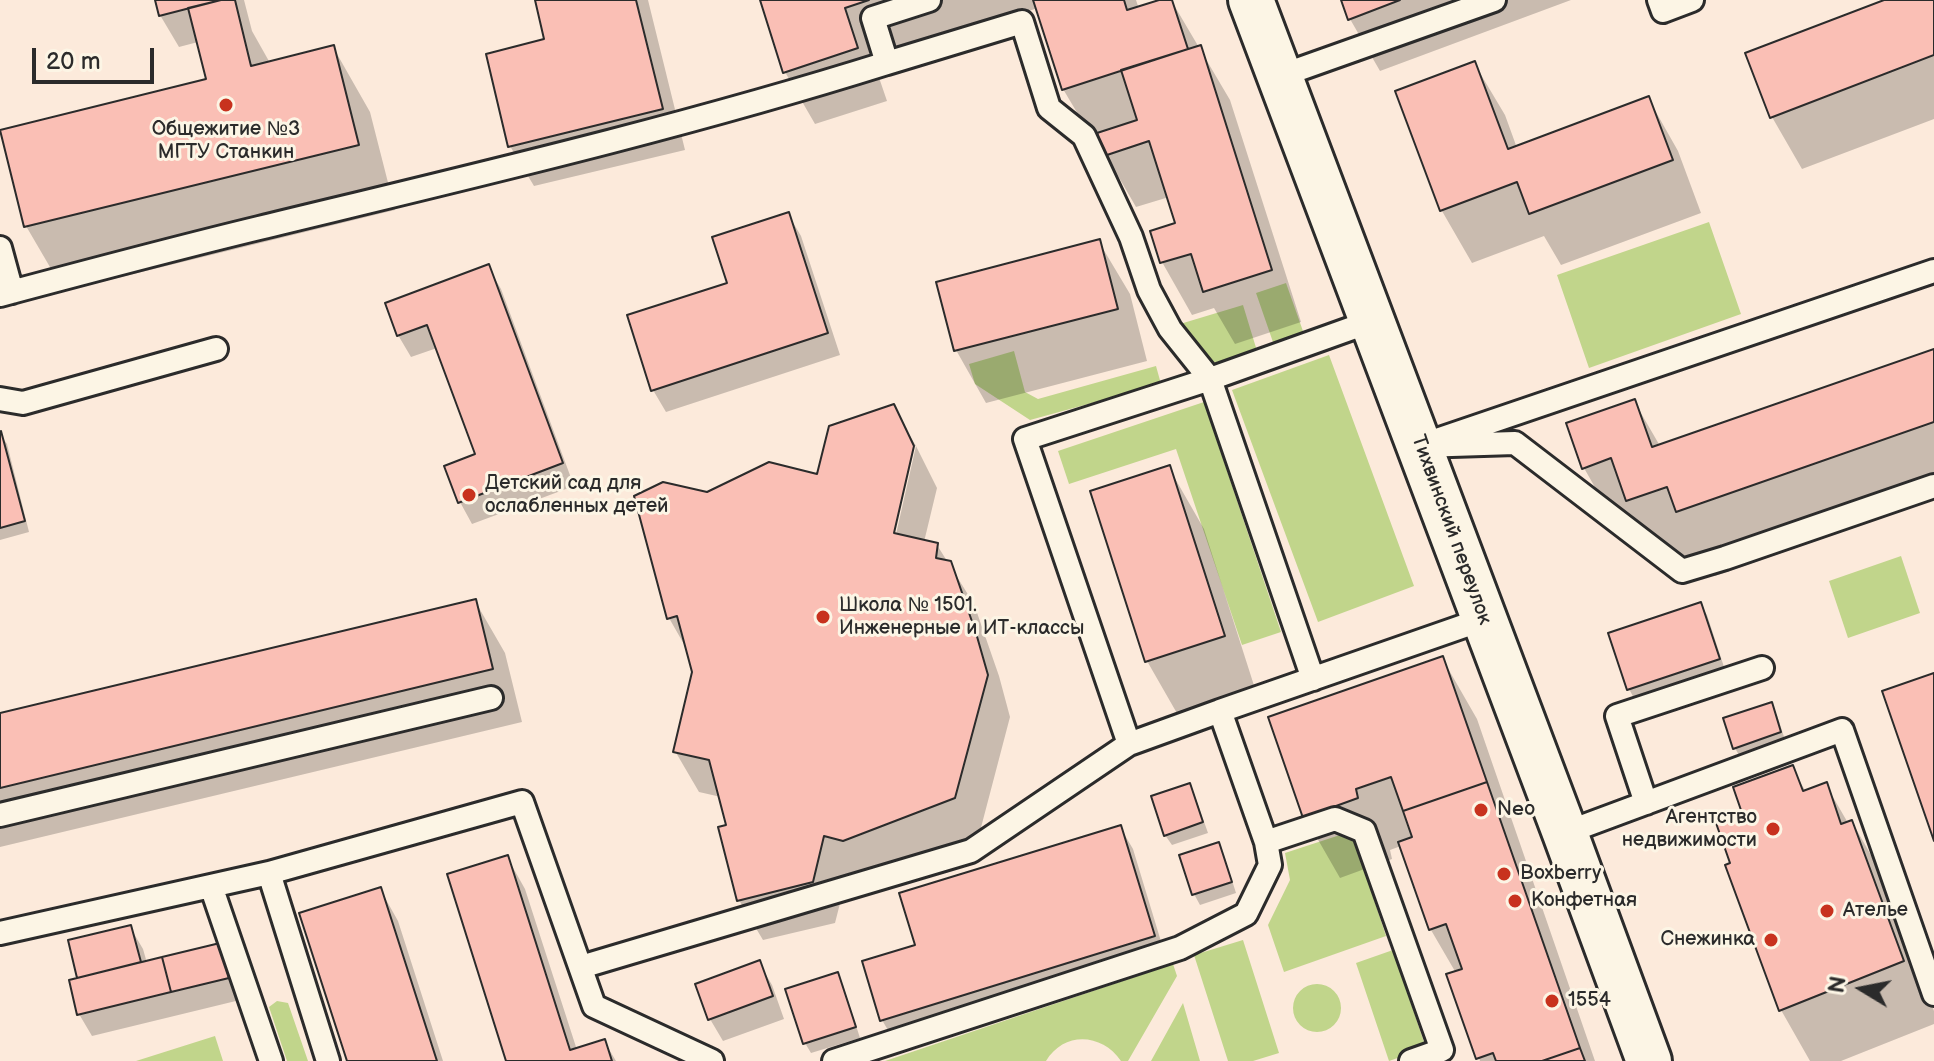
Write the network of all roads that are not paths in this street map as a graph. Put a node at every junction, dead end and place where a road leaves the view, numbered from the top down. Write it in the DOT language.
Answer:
graph roads {
  1 [pos="929,0"];
  2 [pos="1251,0"];
  3 [pos="1494,0"];
  4 [pos="1659,0"];
  5 [pos="1692,0"];
  6 [pos="887,63"];
  7 [pos="1280,76"];
  8 [pos="0,248"];
  9 [pos="1934,271"];
  10 [pos="6,294"];
  11 [pos="1372,321"];
  12 [pos="216,349"];
  13 [pos="1210,379"];
  14 [pos="0,399"];
  15 [pos="1420,446"];
  16 [pos="1934,486"];
  17 [pos="1484,619"];
  18 [pos="1762,668"];
  19 [pos="1313,679"];
  20 [pos="491,698"];
  21 [pos="1220,711"];
  22 [pos="1129,744"];
  23 [pos="1646,803"];
  24 [pos="0,815"];
  25 [pos="1565,833"];
  26 [pos="1266,842"];
  27 [pos="269,873"];
  28 [pos="211,886"];
  29 [pos="0,933"];
  30 [pos="581,967"];
  31 [pos="1934,994"];
  32 [pos="271,1061"];
  33 [pos="328,1061"];
  34 [pos="712,1061"];
  35 [pos="834,1061"];
  36 [pos="1411,1061"];
  37 [pos="1649,1061"];
  1 -- 6 [label="lane"];
  2 -- 7 [label="street, Тихвинский переулок"];
  3 -- 7 [label="lane"];
  4 -- 5 [label="lane"];
  6 -- 10 [label="lane"];
  6 -- 13 [label="lane"];
  7 -- 11 [label="street, Тихвинский переулок"];
  8 -- 10 [label="lane"];
  9 -- 15 [label="lane"];
  11 -- 13 [label="lane"];
  11 -- 15 [label="street, Тихвинский переулок"];
  12 -- 14 [label="lane"];
  13 -- 19 [label="lane"];
  13 -- 22 [label="lane"];
  15 -- 16 [label="lane"];
  15 -- 17 [label="street, Тихвинский переулок"];
  17 -- 19 [label="lane"];
  17 -- 25 [label="street, Тихвинский переулок"];
  18 -- 23 [label="lane"];
  19 -- 21 [label="lane"];
  20 -- 24 [label="lane"];
  21 -- 22 [label="lane"];
  21 -- 26 [label="lane"];
  22 -- 30 [label="lane"];
  23 -- 25 [label="lane"];
  23 -- 31 [label="lane"];
  25 -- 37 [label="street, Тихвинский переулок"];
  26 -- 35 [label="lane"];
  26 -- 36 [label="lane"];
  27 -- 28 [label="lane"];
  27 -- 30 [label="lane"];
  27 -- 33 [label="lane"];
  28 -- 29 [label="lane"];
  28 -- 32 [label="lane"];
  30 -- 34 [label="lane"];
}
